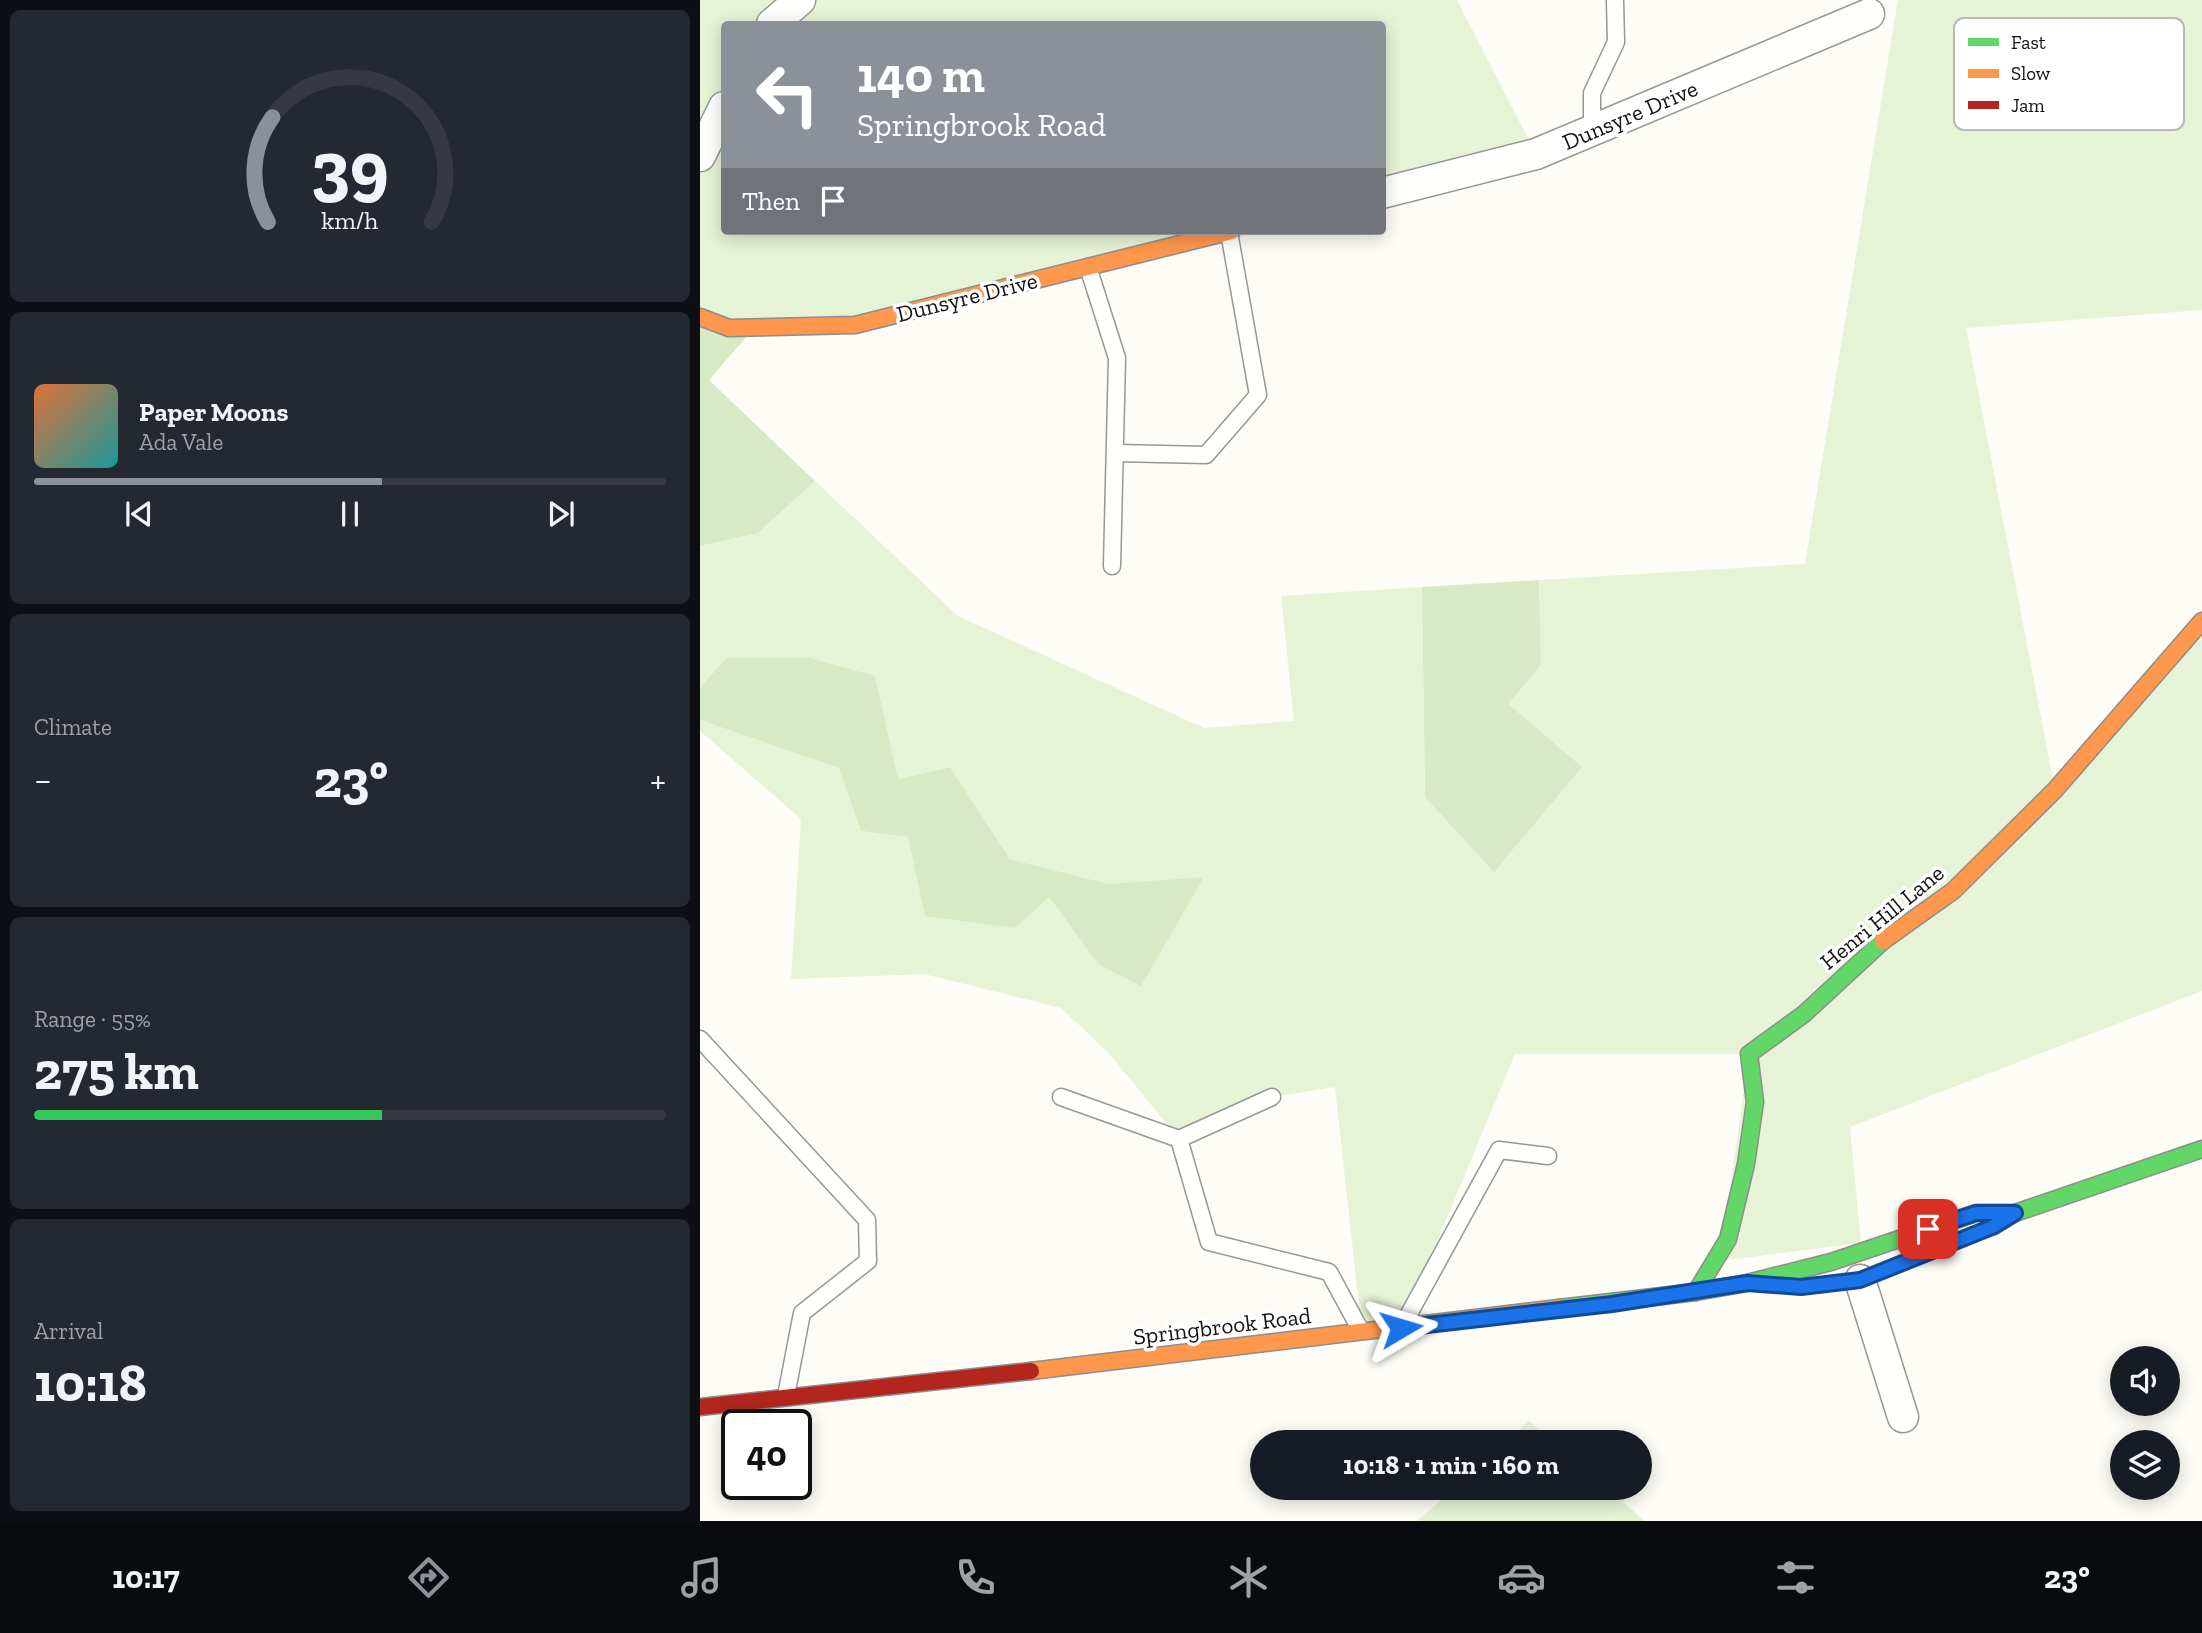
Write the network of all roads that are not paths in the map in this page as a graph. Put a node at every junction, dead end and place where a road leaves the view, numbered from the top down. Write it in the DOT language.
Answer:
graph roads {
  1 [pos="800,0"];
  2 [pos="1615,0"];
  3 [pos="1868,14"];
  4 [pos="776,21"];
  5 [pos="721,113"];
  6 [pos="1592,132"];
  7 [pos="700,156"];
  8 [pos="1386,192"];
  9 [pos="1214,235"];
  10 [pos="1231,235"];
  11 [pos="1088,267"];
  12 [pos="700,317"];
  13 [pos="1116,453"];
  14 [pos="1112,566"];
  15 [pos="2202,621"];
  16 [pos="700,1039"];
  17 [pos="1061,1097"];
  18 [pos="1272,1097"];
  19 [pos="1179,1139"];
  20 [pos="2202,1149"];
  21 [pos="1548,1156"];
  22 [pos="2015,1213"];
  23 [pos="1980,1231"];
  24 [pos="1860,1279"];
  25 [pos="1747,1283"];
  26 [pos="1801,1287"];
  27 [pos="1696,1292"];
  28 [pos="1401,1328"];
  29 [pos="1362,1333"];
  30 [pos="786,1397"];
  31 [pos="700,1407"];
  32 [pos="1903,1417"];
  1 -- 4 [label="street"];
  2 -- 6 [label="lane"];
  3 -- 6 [label="street, Dunsyre Drive"];
  5 -- 7 [label="street"];
  6 -- 8 [label="street, Dunsyre Drive"];
  9 -- 11 [label="street, Dunsyre Drive"];
  10 -- 13 [label="lane"];
  11 -- 12 [label="street, Dunsyre Drive"];
  11 -- 13 [label="lane"];
  13 -- 14 [label="lane"];
  15 -- 27 [label="street, Henri Hill Lane"];
  16 -- 30 [label="lane"];
  17 -- 19 [label="lane"];
  18 -- 19 [label="lane"];
  19 -- 29 [label="lane"];
  20 -- 22 [label="street, Springbrook Road"];
  21 -- 28 [label="lane"];
  22 -- 23 [label="street, Springbrook Road"];
  22 -- 25 [label="street, Springbrook Road"];
  24 -- 32 [label="street"];
  25 -- 26 [label="street, Springbrook Road"];
  25 -- 27 [label="street, Springbrook Road"];
  27 -- 28 [label="street, Springbrook Road"];
  28 -- 29 [label="street, Springbrook Road"];
  29 -- 30 [label="street, Springbrook Road"];
  30 -- 31 [label="street, Springbrook Road"];
}
